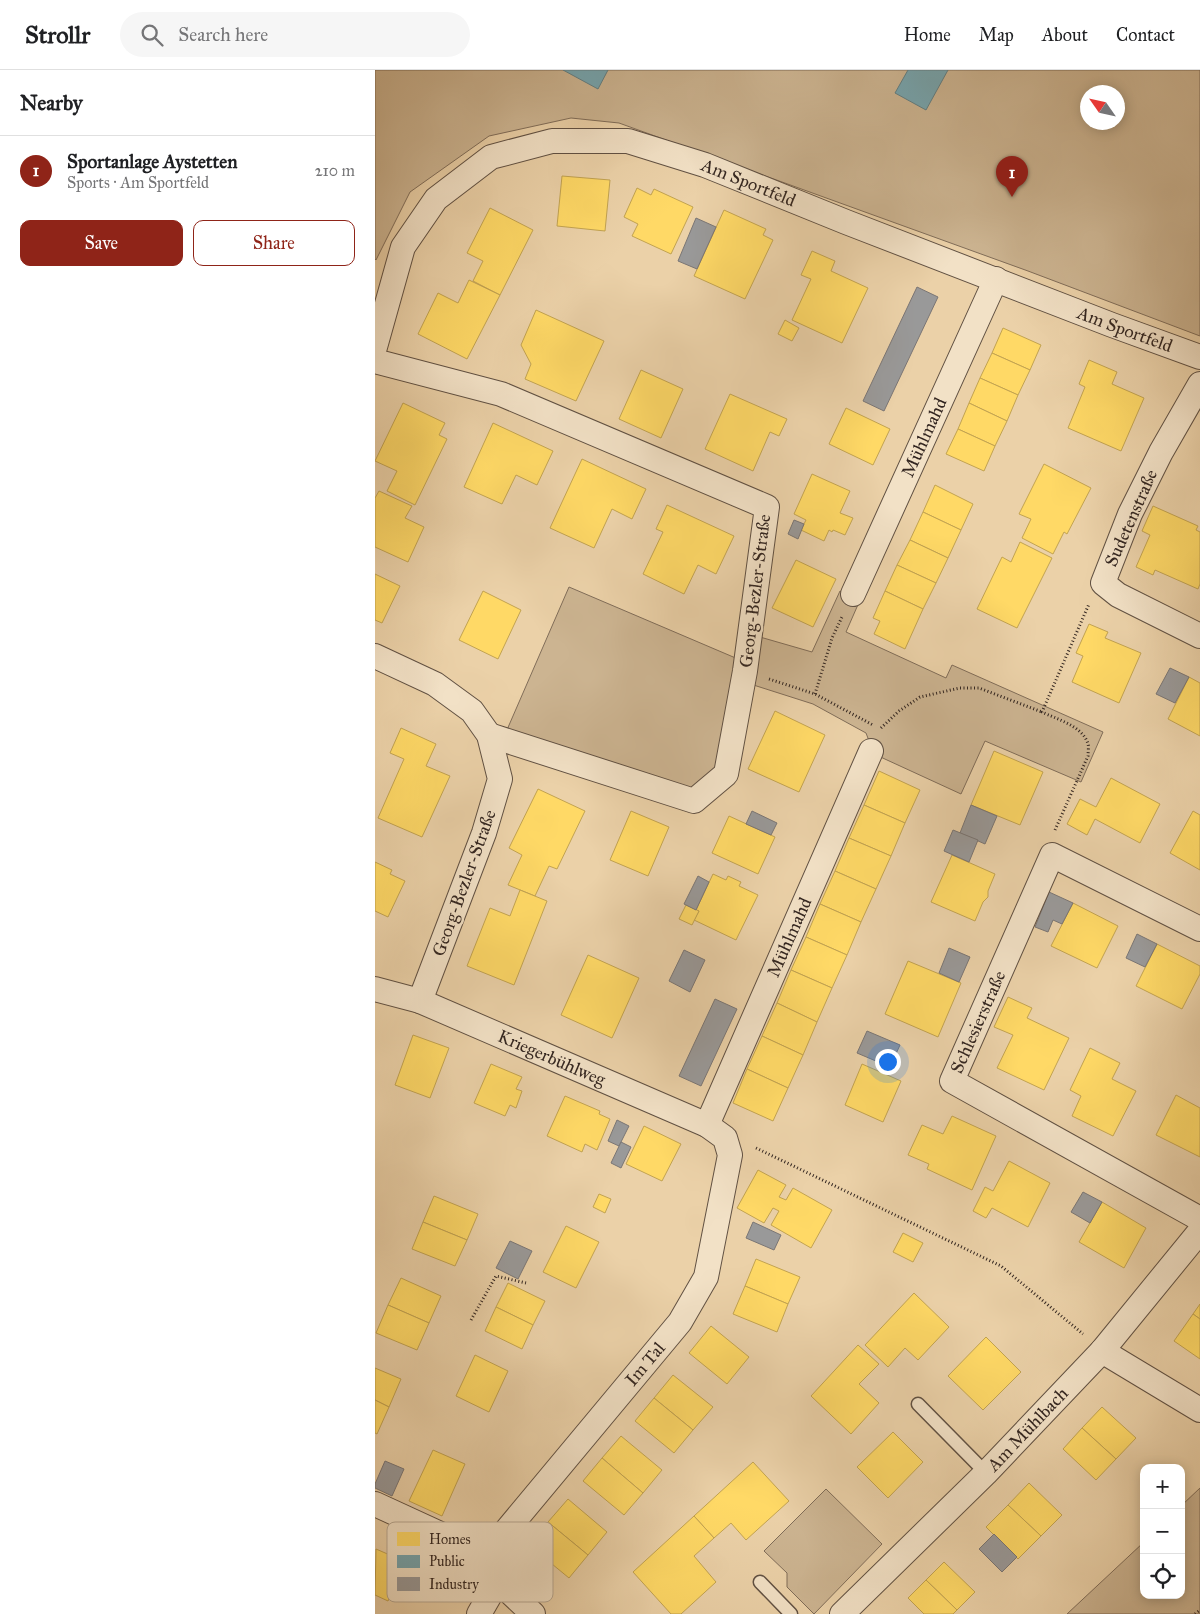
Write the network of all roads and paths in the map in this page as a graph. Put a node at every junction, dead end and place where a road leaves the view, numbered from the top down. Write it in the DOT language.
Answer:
graph roads {
  1 [pos="996,279"];
  2 [pos="376,338"];
  3 [pos="1200,357"];
  4 [pos="375,361"];
  5 [pos="1200,384"];
  6 [pos="1103,583"];
  7 [pos="853,594"];
  8 [pos="1200,636"];
  9 [pos="375,656"];
  10 [pos="745,671"];
  11 [pos="815,694"];
  12 [pos="1042,712"];
  13 [pos="489,735"];
  14 [pos="871,751"];
  15 [pos="1052,855"];
  16 [pos="1200,929"];
  17 [pos="375,989"];
  18 [pos="420,1001"];
  19 [pos="716,1131"];
  20 [pos="1200,1219"];
  21 [pos="1200,1231"];
  22 [pos="526,1283"];
  23 [pos="471,1320"];
  24 [pos="1102,1351"];
  25 [pos="918,1404"];
  26 [pos="1200,1410"];
  27 [pos="986,1473"];
  28 [pos="375,1504"];
  29 [pos="414,1522"];
  30 [pos="513,1522"];
  31 [pos="759,1582"];
  32 [pos="486,1602"];
  33 [pos="520,1602"];
  34 [pos="1200,1610"];
  35 [pos="479,1614"];
  36 [pos="533,1614"];
  37 [pos="791,1614"];
  38 [pos="842,1614"];
  39 [pos="1195,1614"];
  1 -- 2 [label="street, Am Sportfeld"];
  1 -- 3 [label="street, Am Sportfeld"];
  1 -- 7 [label="street, Mühlmahd"];
  4 -- 10 [label="street, Georg-Bezler-Straße"];
  5 -- 6 [label="street, Sudetenstraße"];
  6 -- 8 [label="street, Sudetenstraße"];
  6 -- 12 [label="path"];
  7 -- 11 [label="path"];
  9 -- 13 [label="street, Georg-Bezler-Straße"];
  10 -- 11 [label="path"];
  10 -- 13 [label="street, Georg-Bezler-Straße"];
  11 -- 12 [label="path"];
  12 -- 15 [label="path"];
  13 -- 18 [label="street, Georg-Bezler-Straße"];
  14 -- 19 [label="street, Mühlmahd"];
  15 -- 16 [label="street"];
  15 -- 20 [label="street, Schlesierstraße"];
  17 -- 18 [label="street, Kriegerbühlweg"];
  18 -- 19 [label="street, Kriegerbühlweg"];
  19 -- 24 [label="path"];
  19 -- 30 [label="street, Im Tal"];
  21 -- 24 [label="street, Am Mühlbach"];
  22 -- 23 [label="path"];
  24 -- 26 [label="street"];
  24 -- 27 [label="street, Am Mühlbach"];
  25 -- 27 [label="lane"];
  27 -- 38 [label="street, Am Mühlbach"];
  28 -- 29 [label="street"];
  31 -- 37 [label="lane"];
  32 -- 35 [label="street"];
  33 -- 36 [label="street"];
  34 -- 39 [label="path"];
}
